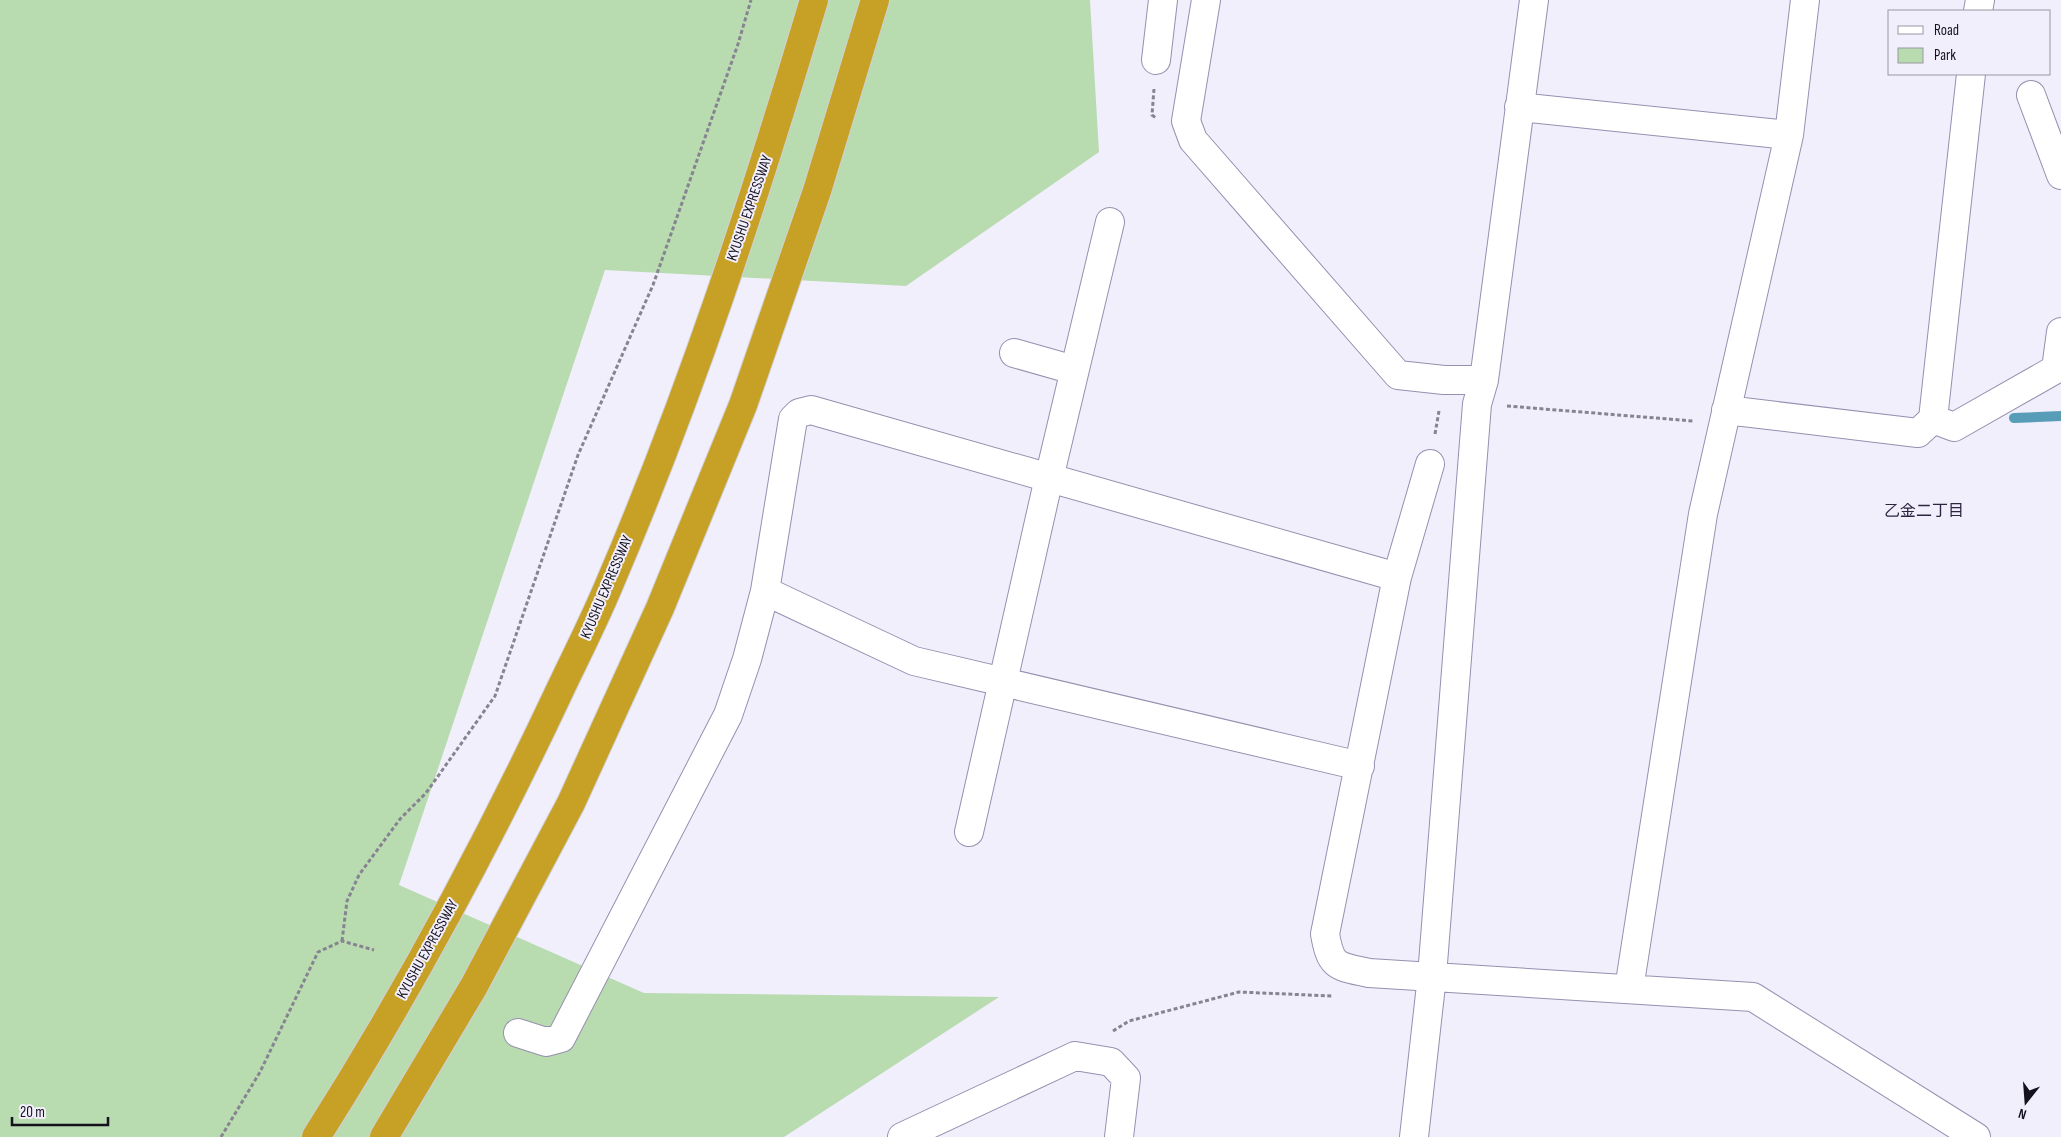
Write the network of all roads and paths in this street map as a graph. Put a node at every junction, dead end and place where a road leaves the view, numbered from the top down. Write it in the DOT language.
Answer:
graph roads {
  1 [pos="751,0"];
  2 [pos="814,0"];
  3 [pos="875,0"];
  4 [pos="1163,0"];
  5 [pos="1206,0"];
  6 [pos="1534,0"];
  7 [pos="1805,0"];
  8 [pos="1156,60"];
  9 [pos="1972,75"];
  10 [pos="2031,95"];
  11 [pos="1519,107"];
  12 [pos="1789,135"];
  13 [pos="2061,175"];
  14 [pos="1110,222"];
  15 [pos="2061,332"];
  16 [pos="1014,353"];
  17 [pos="1074,370"];
  18 [pos="1444,380"];
  19 [pos="1480,392"];
  20 [pos="1725,417"];
  21 [pos="1933,419"];
  22 [pos="1430,464"];
  23 [pos="1049,477"];
  24 [pos="1397,577"];
  25 [pos="766,591"];
  26 [pos="1004,680"];
  27 [pos="1360,766"];
  28 [pos="969,832"];
  29 [pos="342,941"];
  30 [pos="374,950"];
  31 [pos="1432,976"];
  32 [pos="1628,990"];
  33 [pos="1334,996"];
  34 [pos="518,1033"];
  35 [pos="1075,1056"];
  36 [pos="1962,1133"];
  37 [pos="911,1135"];
  38 [pos="222,1137"];
  39 [pos="316,1137"];
  40 [pos="384,1137"];
  41 [pos="1119,1137"];
  42 [pos="1414,1137"];
  1 -- 29 [label="path"];
  2 -- 39 [label="highway, KYUSHU EXPRESSWAY"];
  3 -- 40 [label="highway"];
  4 -- 8 [label="street"];
  5 -- 18 [label="street"];
  6 -- 11 [label="street"];
  7 -- 12 [label="street"];
  9 -- 21 [label="street"];
  10 -- 13 [label="street"];
  11 -- 12 [label="street"];
  11 -- 19 [label="street"];
  12 -- 20 [label="street"];
  14 -- 17 [label="street"];
  15 -- 21 [label="street"];
  16 -- 17 [label="street"];
  17 -- 23 [label="street"];
  18 -- 19 [label="street"];
  18 -- 22 [label="path"];
  19 -- 20 [label="path"];
  19 -- 31 [label="street"];
  20 -- 21 [label="street"];
  20 -- 32 [label="street"];
  22 -- 24 [label="street"];
  23 -- 24 [label="street"];
  23 -- 25 [label="street"];
  23 -- 26 [label="street"];
  24 -- 27 [label="street"];
  25 -- 26 [label="street"];
  25 -- 34 [label="street"];
  26 -- 27 [label="street"];
  26 -- 28 [label="street"];
  27 -- 31 [label="street"];
  29 -- 30 [label="path"];
  29 -- 38 [label="path"];
  31 -- 32 [label="street"];
  31 -- 42 [label="street"];
  32 -- 36 [label="street"];
  33 -- 35 [label="path"];
  35 -- 37 [label="street"];
  35 -- 41 [label="street"];
}
